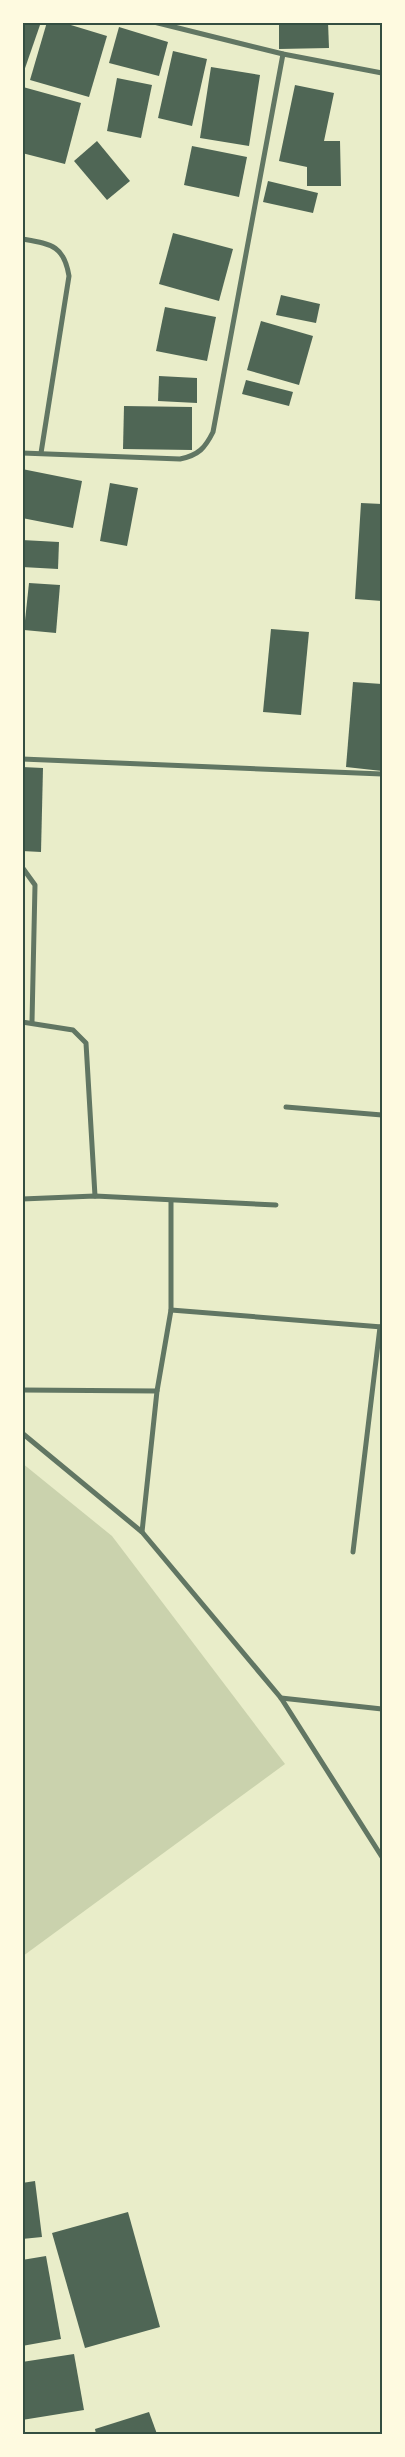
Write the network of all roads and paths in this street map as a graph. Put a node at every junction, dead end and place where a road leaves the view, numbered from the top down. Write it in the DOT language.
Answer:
graph roads {
  1 [pos="154,22"];
  2 [pos="283,54"];
  3 [pos="382,73"];
  4 [pos="22,240"];
  5 [pos="22,453"];
  6 [pos="40,453"];
  7 [pos="22,760"];
  8 [pos="382,774"];
  9 [pos="22,866"];
  10 [pos="22,1022"];
  11 [pos="32,1022"];
  12 [pos="286,1107"];
  13 [pos="382,1116"];
  14 [pos="94,1196"];
  15 [pos="22,1199"];
  16 [pos="171,1201"];
  17 [pos="276,1204"];
  18 [pos="171,1310"];
  19 [pos="381,1327"];
  20 [pos="22,1390"];
  21 [pos="157,1390"];
  22 [pos="22,1433"];
  23 [pos="142,1532"];
  24 [pos="353,1552"];
  25 [pos="281,1698"];
  26 [pos="382,1709"];
  27 [pos="382,1857"];
  1 -- 2 [label="street"];
  2 -- 3 [label="street"];
  2 -- 6 [label="street"];
  4 -- 6 [label="street"];
  5 -- 6 [label="street"];
  7 -- 8 [label="street"];
  9 -- 11 [label="street"];
  10 -- 11 [label="street"];
  11 -- 14 [label="street"];
  12 -- 13 [label="street"];
  14 -- 15 [label="street"];
  14 -- 16 [label="street"];
  16 -- 17 [label="street"];
  16 -- 18 [label="street"];
  18 -- 19 [label="street"];
  18 -- 21 [label="street"];
  19 -- 24 [label="street"];
  20 -- 21 [label="street"];
  21 -- 23 [label="street"];
  22 -- 23 [label="street"];
  23 -- 25 [label="street"];
  25 -- 26 [label="street"];
  25 -- 27 [label="street"];
}
